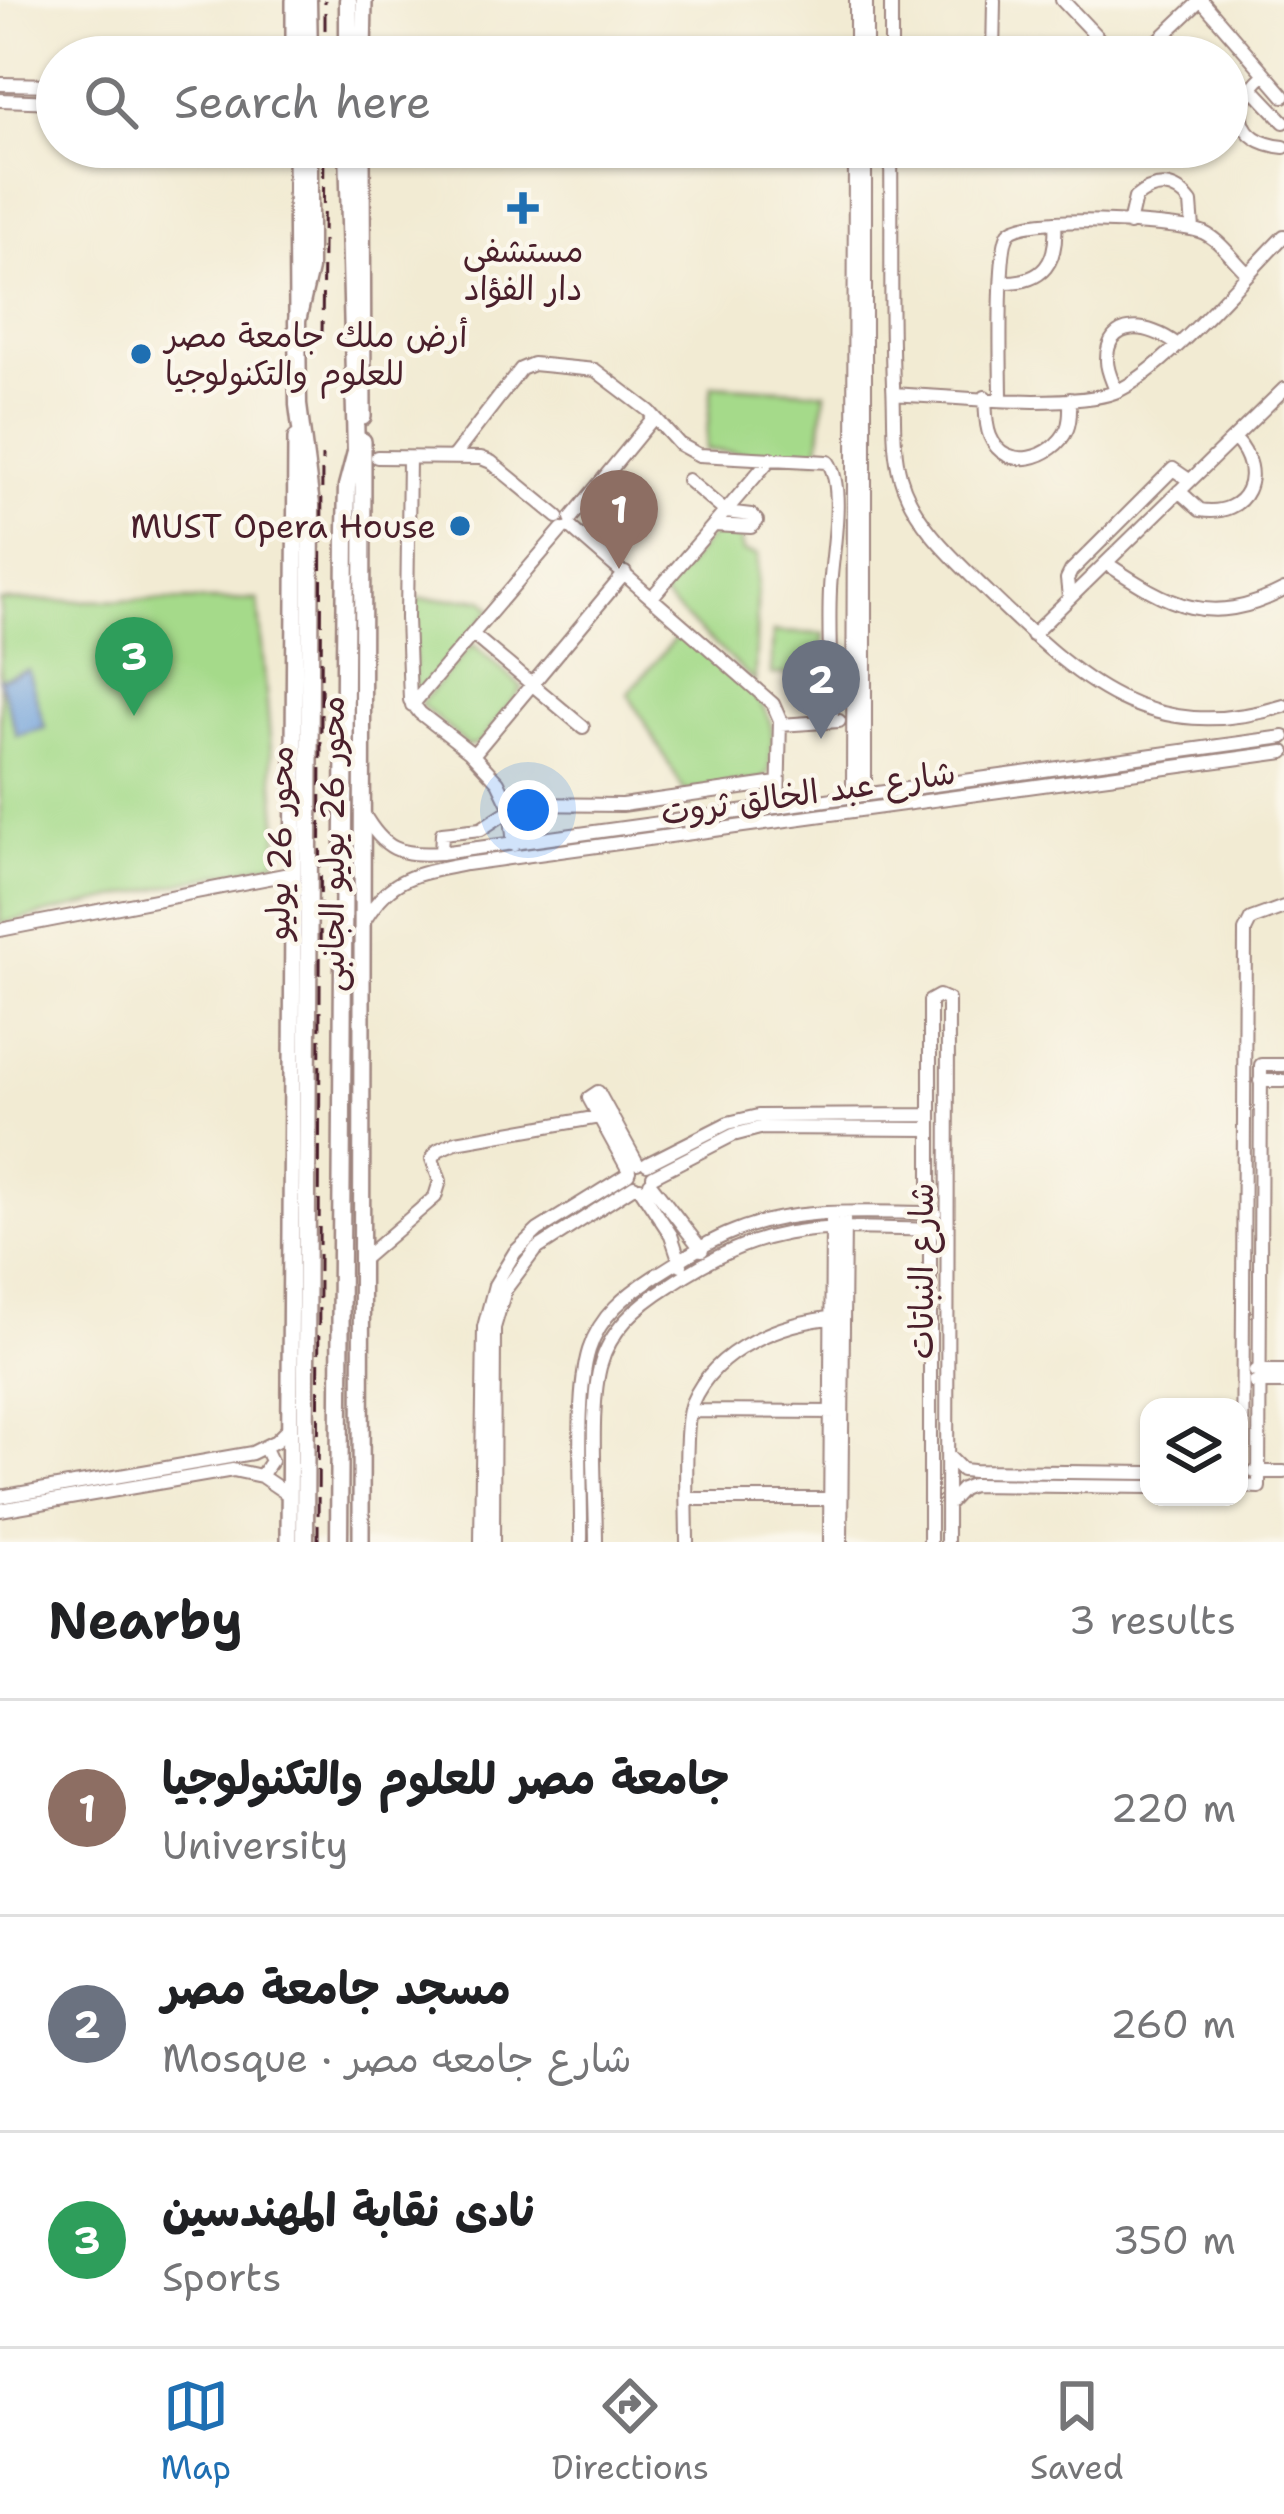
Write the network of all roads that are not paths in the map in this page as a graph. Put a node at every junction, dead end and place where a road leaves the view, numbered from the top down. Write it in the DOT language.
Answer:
graph roads {
  1 [pos="294,0"];
  2 [pos="308,0"];
  3 [pos="348,0"];
  4 [pos="364,0"];
  5 [pos="856,0"];
  6 [pos="866,0"];
  7 [pos="891,0"];
  8 [pos="994,0"];
  9 [pos="1062,0"];
  10 [pos="1201,0"];
  11 [pos="294,36"];
  12 [pos="309,36"];
  13 [pos="348,36"];
  14 [pos="363,36"];
  15 [pos="856,36"];
  16 [pos="866,36"];
  17 [pos="891,36"];
  18 [pos="993,36"];
  19 [pos="1096,36"];
  20 [pos="1163,36"];
  21 [pos="1231,36"];
  22 [pos="1248,56"];
  23 [pos="1264,75"];
  24 [pos="0,84"];
  25 [pos="36,85"];
  26 [pos="1250,87"];
  27 [pos="1248,91"];
  28 [pos="1284,96"];
  29 [pos="0,100"];
  30 [pos="36,101"];
  31 [pos="1284,122"];
  32 [pos="1248,131"];
  33 [pos="1284,147"];
  34 [pos="296,168"];
  35 [pos="309,168"];
  36 [pos="349,168"];
  37 [pos="362,168"];
  38 [pos="855,168"];
  39 [pos="866,168"];
  40 [pos="891,168"];
  41 [pos="1055,222"];
  42 [pos="1129,224"];
  43 [pos="1193,230"];
  44 [pos="1284,236"];
  45 [pos="1247,273"];
  46 [pos="1003,282"];
  47 [pos="297,321"];
  48 [pos="358,342"];
  49 [pos="1176,344"];
  50 [pos="1284,388"];
  51 [pos="1117,391"];
  52 [pos="894,394"];
  53 [pos="985,397"];
  54 [pos="1001,398"];
  55 [pos="1070,400"];
  56 [pos="654,417"];
  57 [pos="1234,439"];
  58 [pos="377,457"];
  59 [pos="453,457"];
  60 [pos="409,458"];
  61 [pos="771,458"];
  62 [pos="688,480"];
  63 [pos="1184,486"];
  64 [pos="726,512"];
  65 [pos="565,523"];
  66 [pos="714,525"];
  67 [pos="355,527"];
  68 [pos="1106,563"];
  69 [pos="304,565"];
  70 [pos="625,573"];
  71 [pos="1284,590"];
  72 [pos="653,596"];
  73 [pos="1069,596"];
  74 [pos="473,635"];
  75 [pos="1032,635"];
  76 [pos="532,684"];
  77 [pos="412,705"];
  78 [pos="1284,706"];
  79 [pos="852,721"];
  80 [pos="832,722"];
  81 [pos="780,725"];
  82 [pos="583,727"];
  83 [pos="1284,737"];
  84 [pos="1284,752"];
  85 [pos="473,755"];
  86 [pos="777,783"];
  87 [pos="859,795"];
  88 [pos="510,807"];
  89 [pos="778,807"];
  90 [pos="361,808"];
  91 [pos="514,845"];
  92 [pos="441,853"];
  93 [pos="410,855"];
  94 [pos="294,873"];
  95 [pos="408,876"];
  96 [pos="1284,907"];
  97 [pos="352,923"];
  98 [pos="308,925"];
  99 [pos="0,930"];
  100 [pos="307,1025"];
  101 [pos="294,1057"];
  102 [pos="1284,1065"];
  103 [pos="1260,1081"];
  104 [pos="1284,1081"];
  105 [pos="594,1095"];
  106 [pos="605,1116"];
  107 [pos="930,1122"];
  108 [pos="640,1176"];
  109 [pos="930,1213"];
  110 [pos="948,1213"];
  111 [pos="838,1220"];
  112 [pos="948,1229"];
  113 [pos="931,1230"];
  114 [pos="699,1248"];
  115 [pos="712,1258"];
  116 [pos="363,1259"];
  117 [pos="680,1260"];
  118 [pos="511,1269"];
  119 [pos="684,1275"];
  120 [pos="837,1317"];
  121 [pos="1284,1371"];
  122 [pos="1242,1377"];
  123 [pos="1259,1377"];
  124 [pos="1284,1383"];
  125 [pos="1242,1398"];
  126 [pos="590,1400"];
  127 [pos="690,1411"];
  128 [pos="837,1412"];
  129 [pos="290,1427"];
  130 [pos="590,1429"];
  131 [pos="265,1448"];
  132 [pos="947,1454"];
  133 [pos="1284,1472"];
  134 [pos="1140,1473"];
  135 [pos="261,1476"];
  136 [pos="1248,1479"];
  137 [pos="1259,1480"];
  138 [pos="1140,1487"];
  139 [pos="290,1495"];
  140 [pos="0,1497"];
  141 [pos="687,1499"];
  142 [pos="836,1499"];
  143 [pos="947,1505"];
  144 [pos="0,1510"];
  145 [pos="289,1542"];
  146 [pos="305,1542"];
  147 [pos="339,1542"];
  148 [pos="361,1542"];
  149 [pos="481,1542"];
  150 [pos="493,1542"];
  151 [pos="581,1542"];
  152 [pos="596,1542"];
  153 [pos="687,1542"];
  154 [pos="830,1542"];
  155 [pos="842,1542"];
  156 [pos="930,1542"];
  157 [pos="947,1542"];
  1 -- 11 [label="main road"];
  2 -- 12 [label="highway"];
  3 -- 13 [label="highway"];
  4 -- 14 [label="main road"];
  5 -- 15 [label="street"];
  6 -- 16 [label="street"];
  7 -- 17 [label="street"];
  8 -- 18 [label="street"];
  9 -- 19 [label="street"];
  10 -- 20 [label="street"];
  10 -- 21 [label="street"];
  22 -- 23 [label="street"];
  23 -- 26 [label="street"];
  23 -- 28 [label="street"];
  24 -- 25 [label="street"];
  26 -- 27 [label="street"];
  26 -- 31 [label="street"];
  29 -- 30 [label="street"];
  32 -- 33 [label="street"];
  34 -- 47 [label="main road"];
  35 -- 47 [label="highway, محور 26 يوليو"];
  36 -- 48 [label="highway, محور 26 يوليو"];
  37 -- 48 [label="main road"];
  38 -- 79 [label="street"];
  39 -- 87 [label="street"];
  40 -- 52 [label="street"];
  41 -- 42 [label="street"];
  41 -- 46 [label="street"];
  41 -- 46 [label="street"];
  42 -- 43 [label="street"];
  42 -- 43 [label="street"];
  43 -- 45 [label="street"];
  44 -- 45 [label="street"];
  45 -- 49 [label="street"];
  46 -- 54 [label="street"];
  47 -- 69 [label="highway, محور 26 يوليو"];
  48 -- 67 [label="highway, محور 26 يوليو"];
  49 -- 51 [label="street"];
  49 -- 51 [label="street"];
  50 -- 57 [label="street"];
  51 -- 55 [label="street"];
  52 -- 53 [label="street"];
  52 -- 75 [label="street"];
  53 -- 54 [label="street"];
  53 -- 55 [label="street"];
  54 -- 55 [label="street"];
  56 -- 59 [label="street"];
  56 -- 61 [label="street"];
  56 -- 65 [label="street"];
  57 -- 63 [label="street"];
  57 -- 63 [label="street"];
  58 -- 60 [label="street"];
  59 -- 60 [label="street"];
  59 -- 65 [label="street"];
  60 -- 77 [label="street"];
  61 -- 64 [label="street"];
  61 -- 80 [label="street"];
  62 -- 64 [label="street"];
  63 -- 68 [label="street"];
  63 -- 73 [label="street"];
  64 -- 66 [label="street"];
  64 -- 66 [label="street"];
  65 -- 70 [label="street"];
  65 -- 74 [label="street"];
  66 -- 72 [label="street"];
  67 -- 90 [label="main road, محور 26 يوليو الجانبى"];
  67 -- 97 [label="highway, محور 26 يوليو"];
  68 -- 71 [label="street"];
  68 -- 73 [label="street"];
  69 -- 94 [label="main road, محور 26 يوليو الجانبى"];
  69 -- 98 [label="highway, محور 26 يوليو"];
  70 -- 72 [label="street"];
  70 -- 76 [label="street"];
  72 -- 81 [label="street"];
  73 -- 75 [label="street"];
  74 -- 76 [label="street"];
  74 -- 77 [label="street"];
  75 -- 78 [label="street"];
  76 -- 82 [label="street"];
  76 -- 85 [label="street"];
  77 -- 85 [label="street"];
  79 -- 80 [label="street"];
  79 -- 87 [label="street"];
  80 -- 81 [label="street"];
  81 -- 86 [label="street"];
  83 -- 87 [label="street, شارع عبد الخالق ثروت"];
  84 -- 95 [label="street, شارع عبد الخالق ثروت"];
  85 -- 88 [label="street"];
  86 -- 88 [label="street"];
  86 -- 89 [label="street"];
  87 -- 89 [label="street, شارع عبد الخالق ثروت"];
  88 -- 91 [label="street"];
  88 -- 92 [label="street"];
  89 -- 91 [label="street, شارع عبد الخالق ثروت"];
  90 -- 93 [label="street"];
  90 -- 97 [label="main road, محور 26 يوليو الجانبى"];
  91 -- 92 [label="street, شارع عبد الخالق ثروت"];
  92 -- 93 [label="street, شارع عبد الخالق ثروت"];
  93 -- 95 [label="street"];
  94 -- 99 [label="street"];
  94 -- 101 [label="main road, محور 26 يوليو الجانبى"];
  95 -- 97 [label="street"];
  96 -- 122 [label="street"];
  97 -- 98 [label="highway"];
  97 -- 116 [label="main road, محور 26 يوليو الجانبى"];
  97 -- 147 [label="highway, محور 26 يوليو"];
  98 -- 100 [label="highway, محور 26 يوليو"];
  100 -- 101 [label="highway"];
  100 -- 146 [label="highway, محور 26 يوليو"];
  101 -- 129 [label="main road, محور 26 يوليو الجانبى"];
  102 -- 103 [label="street"];
  103 -- 104 [label="street"];
  103 -- 123 [label="street"];
  105 -- 106 [label="street"];
  106 -- 108 [label="street"];
  106 -- 116 [label="street"];
  107 -- 108 [label="street"];
  107 -- 109 [label="street, شارع النباتات"];
  107 -- 110 [label="street, شارع النباتات"];
  108 -- 114 [label="street"];
  108 -- 117 [label="street"];
  108 -- 118 [label="street"];
  109 -- 110 [label="street"];
  109 -- 111 [label="street"];
  109 -- 113 [label="street, شارع النباتات"];
  110 -- 112 [label="street, شارع النباتات"];
  111 -- 113 [label="street"];
  111 -- 114 [label="street"];
  111 -- 115 [label="street"];
  111 -- 120 [label="street"];
  112 -- 113 [label="street"];
  112 -- 132 [label="street, شارع النباتات"];
  113 -- 156 [label="street, شارع النباتات"];
  114 -- 115 [label="street"];
  114 -- 117 [label="street"];
  115 -- 119 [label="street"];
  116 -- 148 [label="main road, محور 26 يوليو الجانبى"];
  117 -- 119 [label="street"];
  117 -- 126 [label="street"];
  118 -- 149 [label="street"];
  118 -- 150 [label="street"];
  119 -- 126 [label="street"];
  120 -- 127 [label="street"];
  120 -- 128 [label="street"];
  121 -- 123 [label="street"];
  122 -- 123 [label="street"];
  122 -- 125 [label="street"];
  123 -- 124 [label="street"];
  123 -- 137 [label="street"];
  126 -- 130 [label="street"];
  127 -- 128 [label="street"];
  127 -- 141 [label="street"];
  128 -- 142 [label="street"];
  129 -- 131 [label="street"];
  129 -- 139 [label="main road, محور 26 يوليو الجانبى"];
  130 -- 151 [label="street"];
  130 -- 152 [label="street"];
  131 -- 135 [label="street"];
  131 -- 140 [label="street"];
  132 -- 134 [label="street"];
  132 -- 143 [label="street, شارع النباتات"];
  133 -- 137 [label="street"];
  135 -- 139 [label="street"];
  135 -- 144 [label="street"];
  136 -- 137 [label="street"];
  138 -- 143 [label="street"];
  139 -- 145 [label="main road, محور 26 يوليو الجانبى"];
  141 -- 142 [label="street"];
  141 -- 153 [label="street"];
  142 -- 154 [label="street"];
  142 -- 155 [label="street"];
  143 -- 157 [label="street, شارع النباتات"];
}
